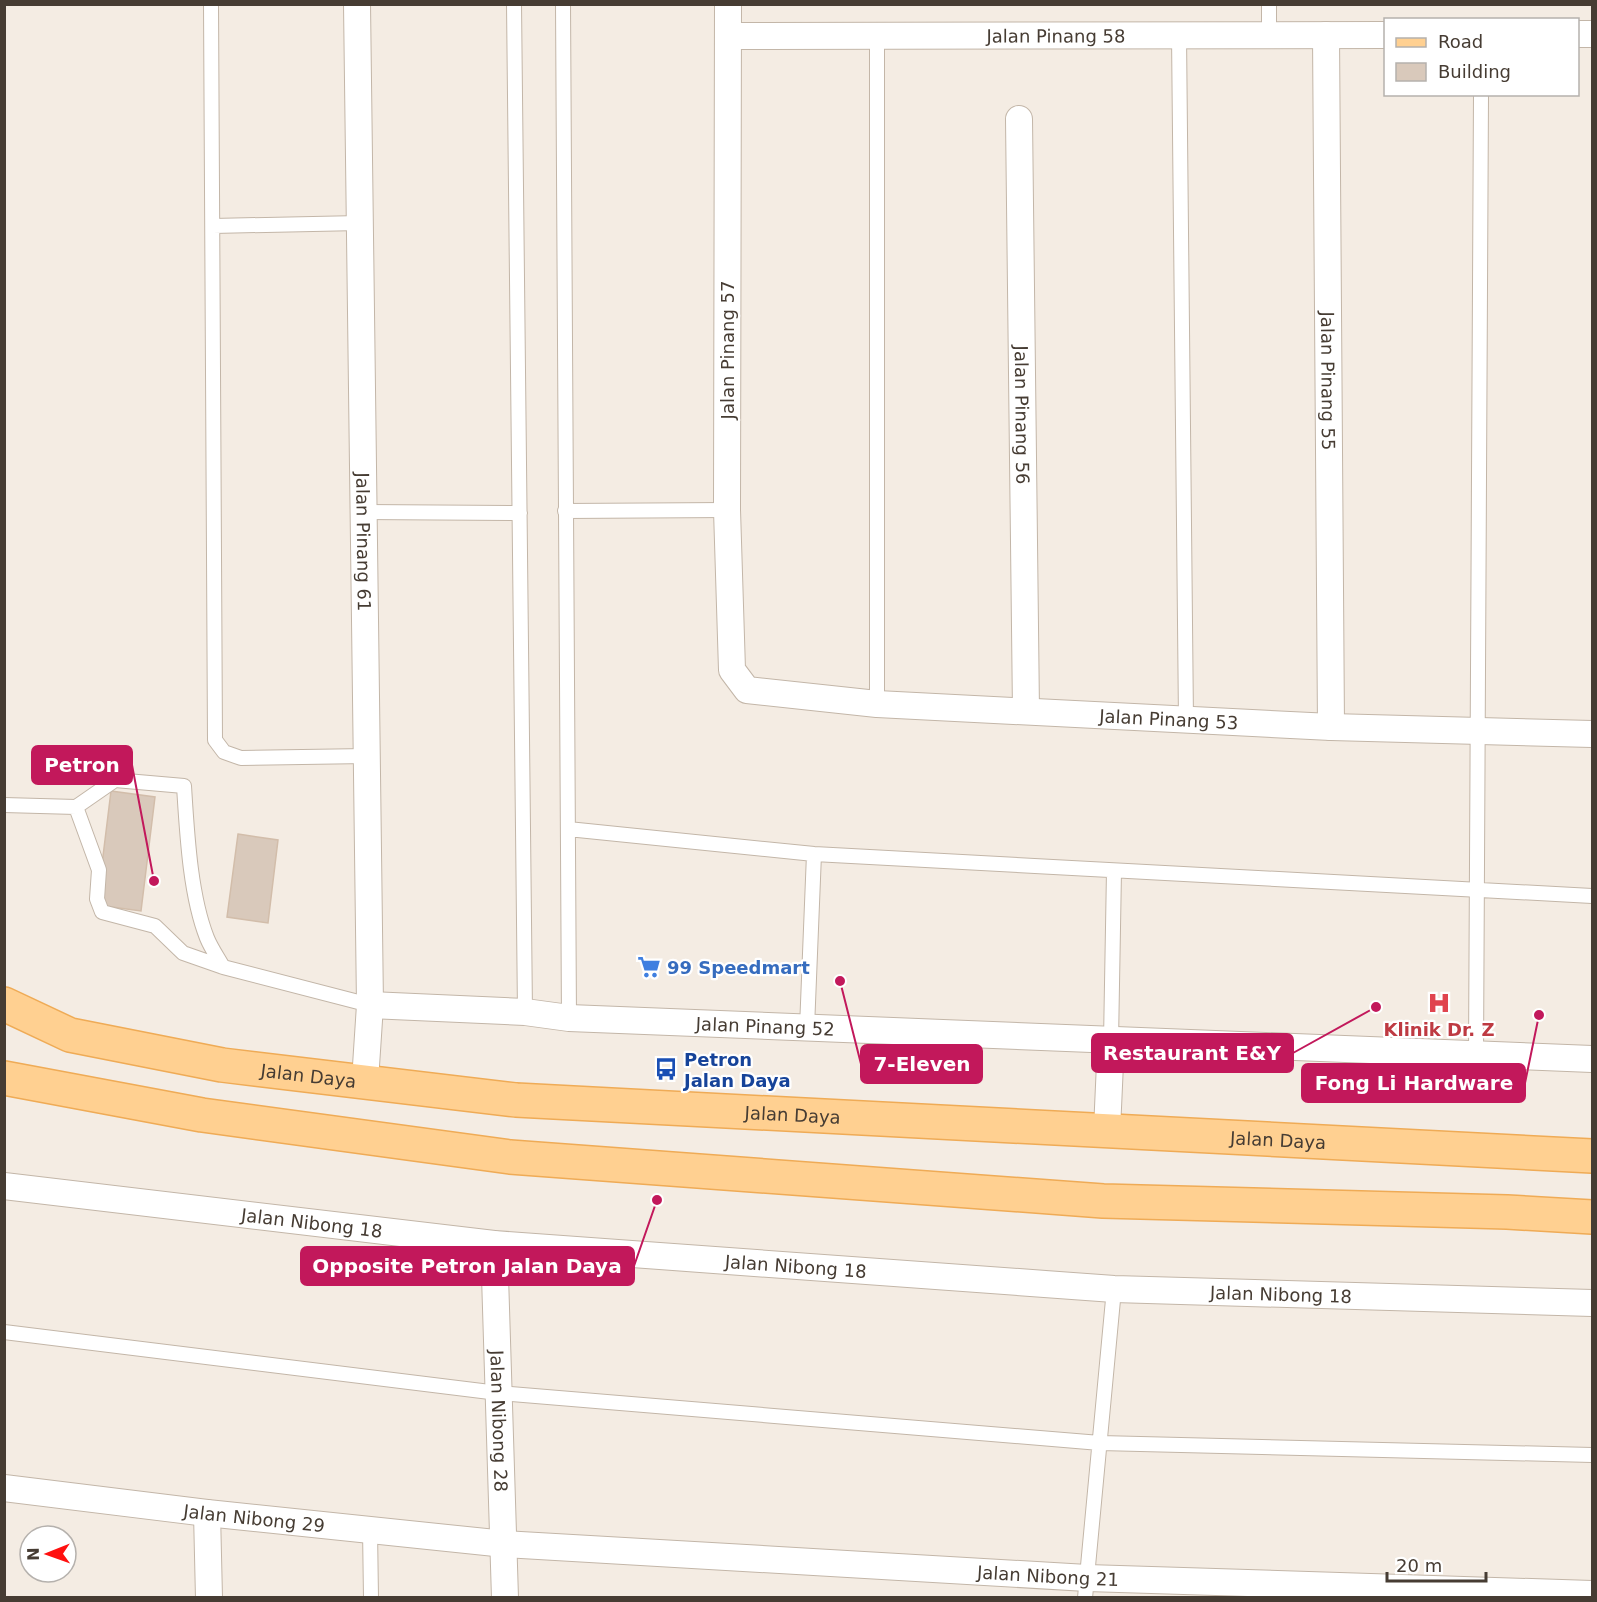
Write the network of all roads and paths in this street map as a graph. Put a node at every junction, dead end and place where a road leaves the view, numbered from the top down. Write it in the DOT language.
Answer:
graph roads {
  1 [pos="211,4"];
  2 [pos="357,4"];
  3 [pos="514,4"];
  4 [pos="563,4"];
  5 [pos="728,4"];
  6 [pos="1269,4"];
  7 [pos="1179,35"];
  8 [pos="1269,35"];
  9 [pos="1326,35"];
  10 [pos="1384,35"];
  11 [pos="728,36"];
  12 [pos="877,37"];
  13 [pos="1481,96"];
  14 [pos="1019,119"];
  15 [pos="360,223"];
  16 [pos="213,226"];
  17 [pos="727,510"];
  18 [pos="565,511"];
  19 [pos="363,512"];
  20 [pos="520,513"];
  21 [pos="747,690"];
  22 [pos="877,705"];
  23 [pos="1026,711"];
  24 [pos="1186,720"];
  25 [pos="1331,727"];
  26 [pos="1479,732"];
  27 [pos="1593,734"];
  28 [pos="367,756"];
  29 [pos="4,806"];
  30 [pos="76,807"];
  31 [pos="567,829"];
  32 [pos="814,854"];
  33 [pos="1114,871"];
  34 [pos="1476,889"];
  35 [pos="1593,896"];
  36 [pos="223,967"];
  37 [pos="4,1004"];
  38 [pos="370,1005"];
  39 [pos="525,1012"];
  40 [pos="569,1018"];
  41 [pos="807,1028"];
  42 [pos="1111,1041"];
  43 [pos="1476,1056"];
  44 [pos="1593,1059"];
  45 [pos="4,1078"];
  46 [pos="365,1082"];
  47 [pos="1107,1130"];
  48 [pos="1593,1156"];
  49 [pos="4,1186"];
  50 [pos="1593,1217"];
  51 [pos="494,1244"];
  52 [pos="1114,1289"];
  53 [pos="1593,1303"];
  54 [pos="4,1332"];
  55 [pos="498,1393"];
  56 [pos="1100,1443"];
  57 [pos="1593,1455"];
  58 [pos="4,1488"];
  59 [pos="207,1513"];
  60 [pos="370,1529"];
  61 [pos="505,1544"];
  62 [pos="1086,1588"];
  63 [pos="1593,1594"];
  64 [pos="209,1598"];
  65 [pos="371,1598"];
  66 [pos="505,1598"];
  1 -- 16 [label="lane"];
  2 -- 15 [label="street, Jalan Pinang 61"];
  3 -- 20 [label="lane"];
  4 -- 18 [label="lane"];
  5 -- 11 [label="street, Jalan Pinang 57"];
  6 -- 8 [label="lane"];
  7 -- 8 [label="street, Jalan Pinang 58"];
  7 -- 12 [label="street, Jalan Pinang 58"];
  7 -- 24 [label="lane"];
  8 -- 9 [label="street, Jalan Pinang 58"];
  9 -- 10 [label="street, Jalan Pinang 58"];
  9 -- 25 [label="street, Jalan Pinang 55"];
  11 -- 12 [label="street, Jalan Pinang 58"];
  11 -- 17 [label="street, Jalan Pinang 57"];
  12 -- 22 [label="lane"];
  13 -- 26 [label="lane"];
  14 -- 23 [label="street, Jalan Pinang 56"];
  15 -- 16 [label="lane"];
  15 -- 19 [label="street, Jalan Pinang 61"];
  16 -- 28 [label="lane"];
  17 -- 18 [label="lane"];
  17 -- 21 [label="street, Jalan Pinang 57"];
  18 -- 31 [label="lane"];
  19 -- 20 [label="lane"];
  19 -- 28 [label="street, Jalan Pinang 61"];
  20 -- 39 [label="lane"];
  21 -- 22 [label="street, Jalan Pinang 53"];
  22 -- 23 [label="street, Jalan Pinang 53"];
  23 -- 24 [label="street, Jalan Pinang 53"];
  24 -- 25 [label="street, Jalan Pinang 53"];
  25 -- 26 [label="street, Jalan Pinang 53"];
  26 -- 27 [label="street, Jalan Pinang 53"];
  26 -- 34 [label="lane"];
  28 -- 38 [label="street, Jalan Pinang 61"];
  29 -- 30 [label="lane"];
  30 -- 36 [label="lane"];
  30 -- 36 [label="lane"];
  31 -- 32 [label="lane"];
  31 -- 40 [label="lane"];
  32 -- 33 [label="lane"];
  32 -- 41 [label="lane"];
  33 -- 34 [label="lane"];
  33 -- 42 [label="lane"];
  34 -- 35 [label="lane"];
  34 -- 43 [label="lane"];
  36 -- 38 [label="lane"];
  37 -- 46 [label="main road, Jalan Daya"];
  38 -- 39 [label="street, Jalan Pinang 52"];
  38 -- 46 [label="street, Jalan Pinang 61"];
  39 -- 40 [label="street, Jalan Pinang 52"];
  40 -- 41 [label="street, Jalan Pinang 52"];
  41 -- 42 [label="street, Jalan Pinang 52"];
  42 -- 43 [label="street, Jalan Pinang 52"];
  42 -- 47 [label="street"];
  43 -- 44 [label="street, Jalan Pinang 52"];
  45 -- 50 [label="main road"];
  46 -- 47 [label="main road, Jalan Daya"];
  47 -- 48 [label="main road, Jalan Daya"];
  49 -- 51 [label="street, Jalan Nibong 18"];
  51 -- 52 [label="street, Jalan Nibong 18"];
  51 -- 55 [label="street, Jalan Nibong 28"];
  52 -- 53 [label="street, Jalan Nibong 18"];
  52 -- 56 [label="lane"];
  54 -- 55 [label="lane"];
  55 -- 56 [label="lane"];
  55 -- 61 [label="street, Jalan Nibong 28"];
  56 -- 57 [label="lane"];
  56 -- 62 [label="lane"];
  58 -- 59 [label="street, Jalan Nibong 29"];
  59 -- 60 [label="street, Jalan Nibong 29"];
  59 -- 64 [label="street"];
  60 -- 61 [label="street, Jalan Nibong 29"];
  60 -- 65 [label="lane"];
  61 -- 62 [label="street, Jalan Nibong 21"];
  61 -- 66 [label="street, Jalan Nibong 28"];
  62 -- 63 [label="street, Jalan Nibong 21"];
}
